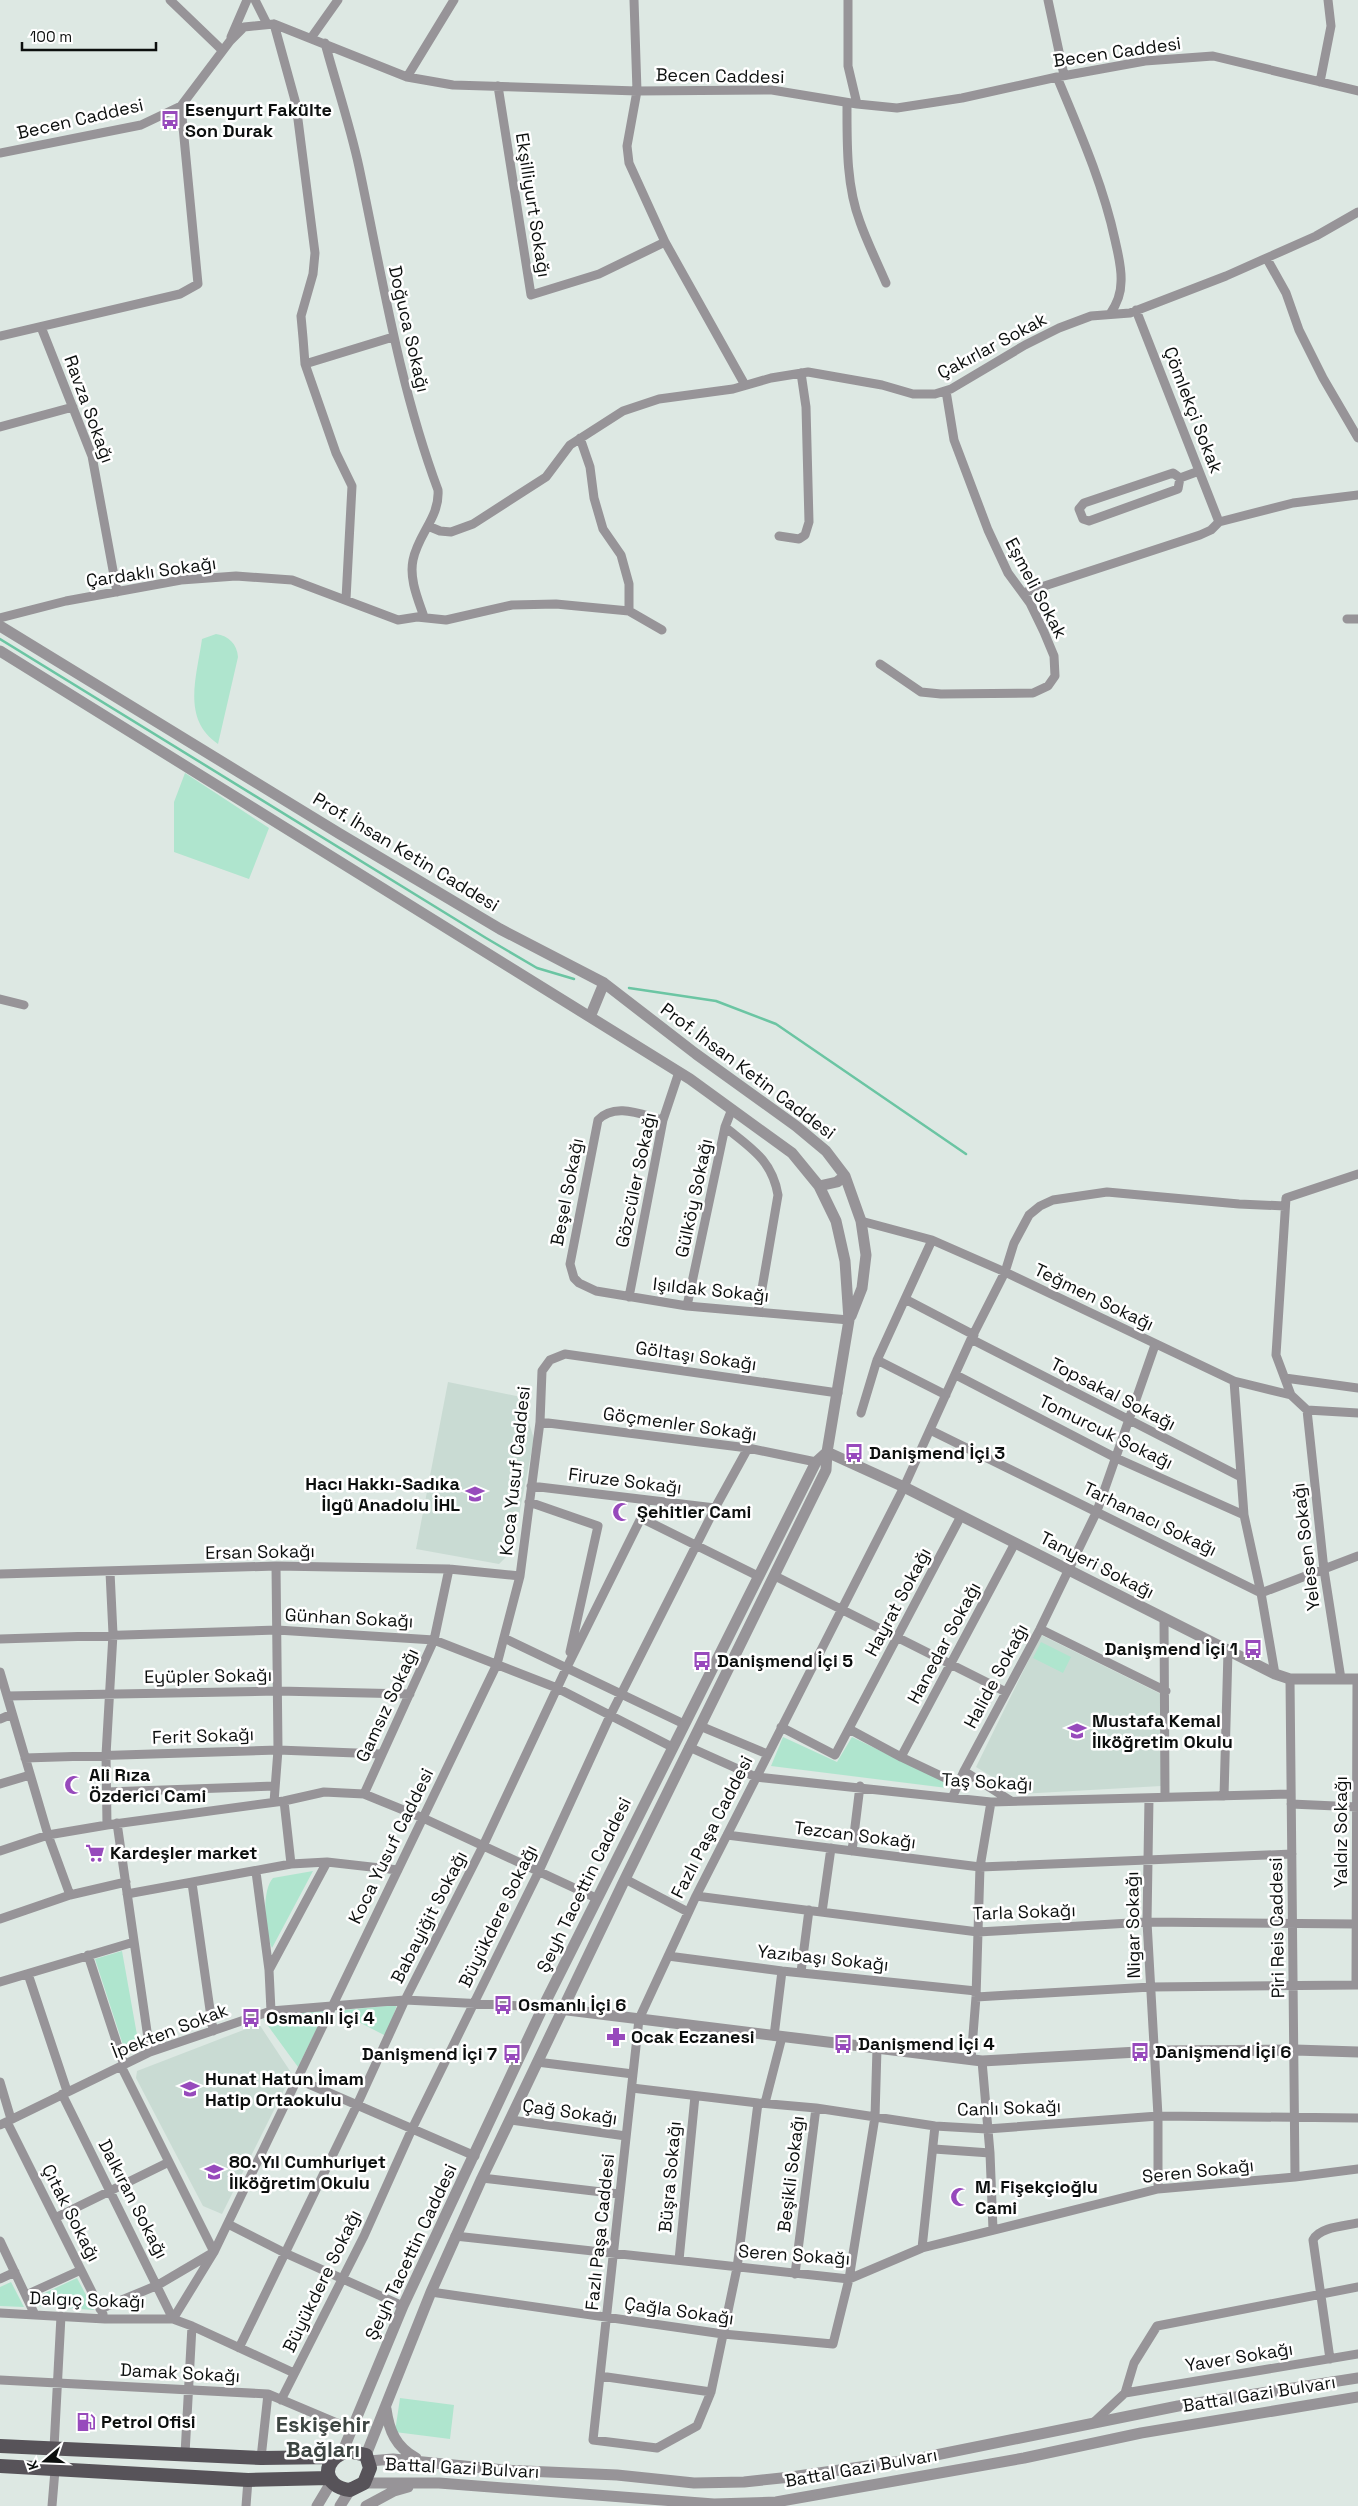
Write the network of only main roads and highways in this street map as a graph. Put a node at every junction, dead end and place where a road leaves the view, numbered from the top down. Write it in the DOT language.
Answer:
graph roads {
  1 [pos="0,2446"];
  2 [pos="338,2455"];
  3 [pos="0,2466"];
  4 [pos="330,2480"];
  1 -- 2 [label="main road"];
  2 -- 4 [label="main road"];
  2 -- 4 [label="main road"];
  3 -- 4 [label="main road"];
}
